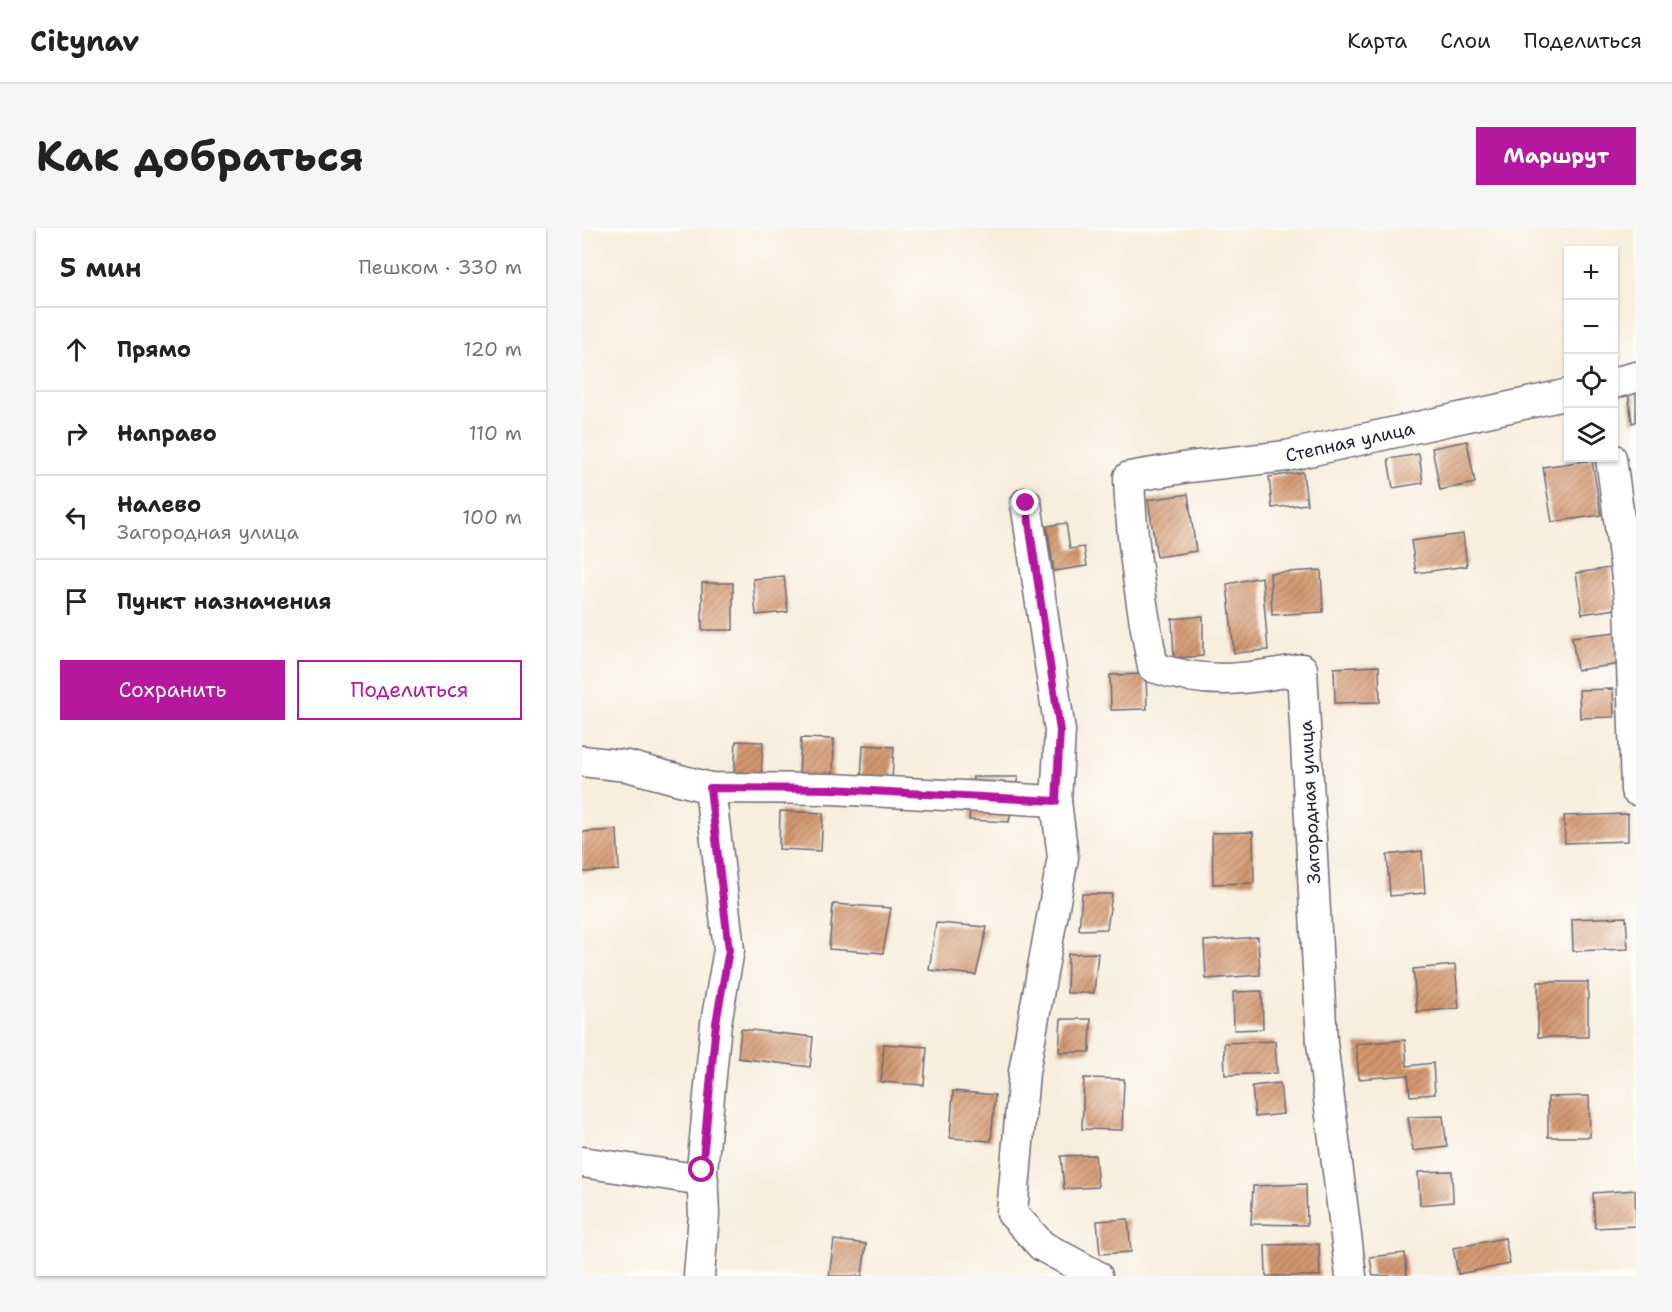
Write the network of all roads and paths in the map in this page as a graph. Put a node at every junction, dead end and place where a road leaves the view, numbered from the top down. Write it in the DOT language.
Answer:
graph roads {
  1 [pos="1636,377"];
  2 [pos="1618,382"];
  3 [pos="1564,395"];
  4 [pos="1612,462"];
  5 [pos="1129,477"];
  6 [pos="1026,503"];
  7 [pos="582,761"];
  8 [pos="710,788"];
  9 [pos="1636,790"];
  10 [pos="1056,801"];
  11 [pos="582,1162"];
  12 [pos="703,1180"];
  13 [pos="699,1276"];
  14 [pos="1097,1276"];
  15 [pos="1351,1276"];
  1 -- 2 [label="street"];
  3 -- 5 [label="street, Степная улица"];
  4 -- 9 [label="street"];
  5 -- 15 [label="street, Загородная улица"];
  6 -- 10 [label="street"];
  7 -- 8 [label="street"];
  8 -- 10 [label="street"];
  8 -- 12 [label="street"];
  10 -- 14 [label="street"];
  11 -- 12 [label="street"];
  12 -- 13 [label="street"];
}
